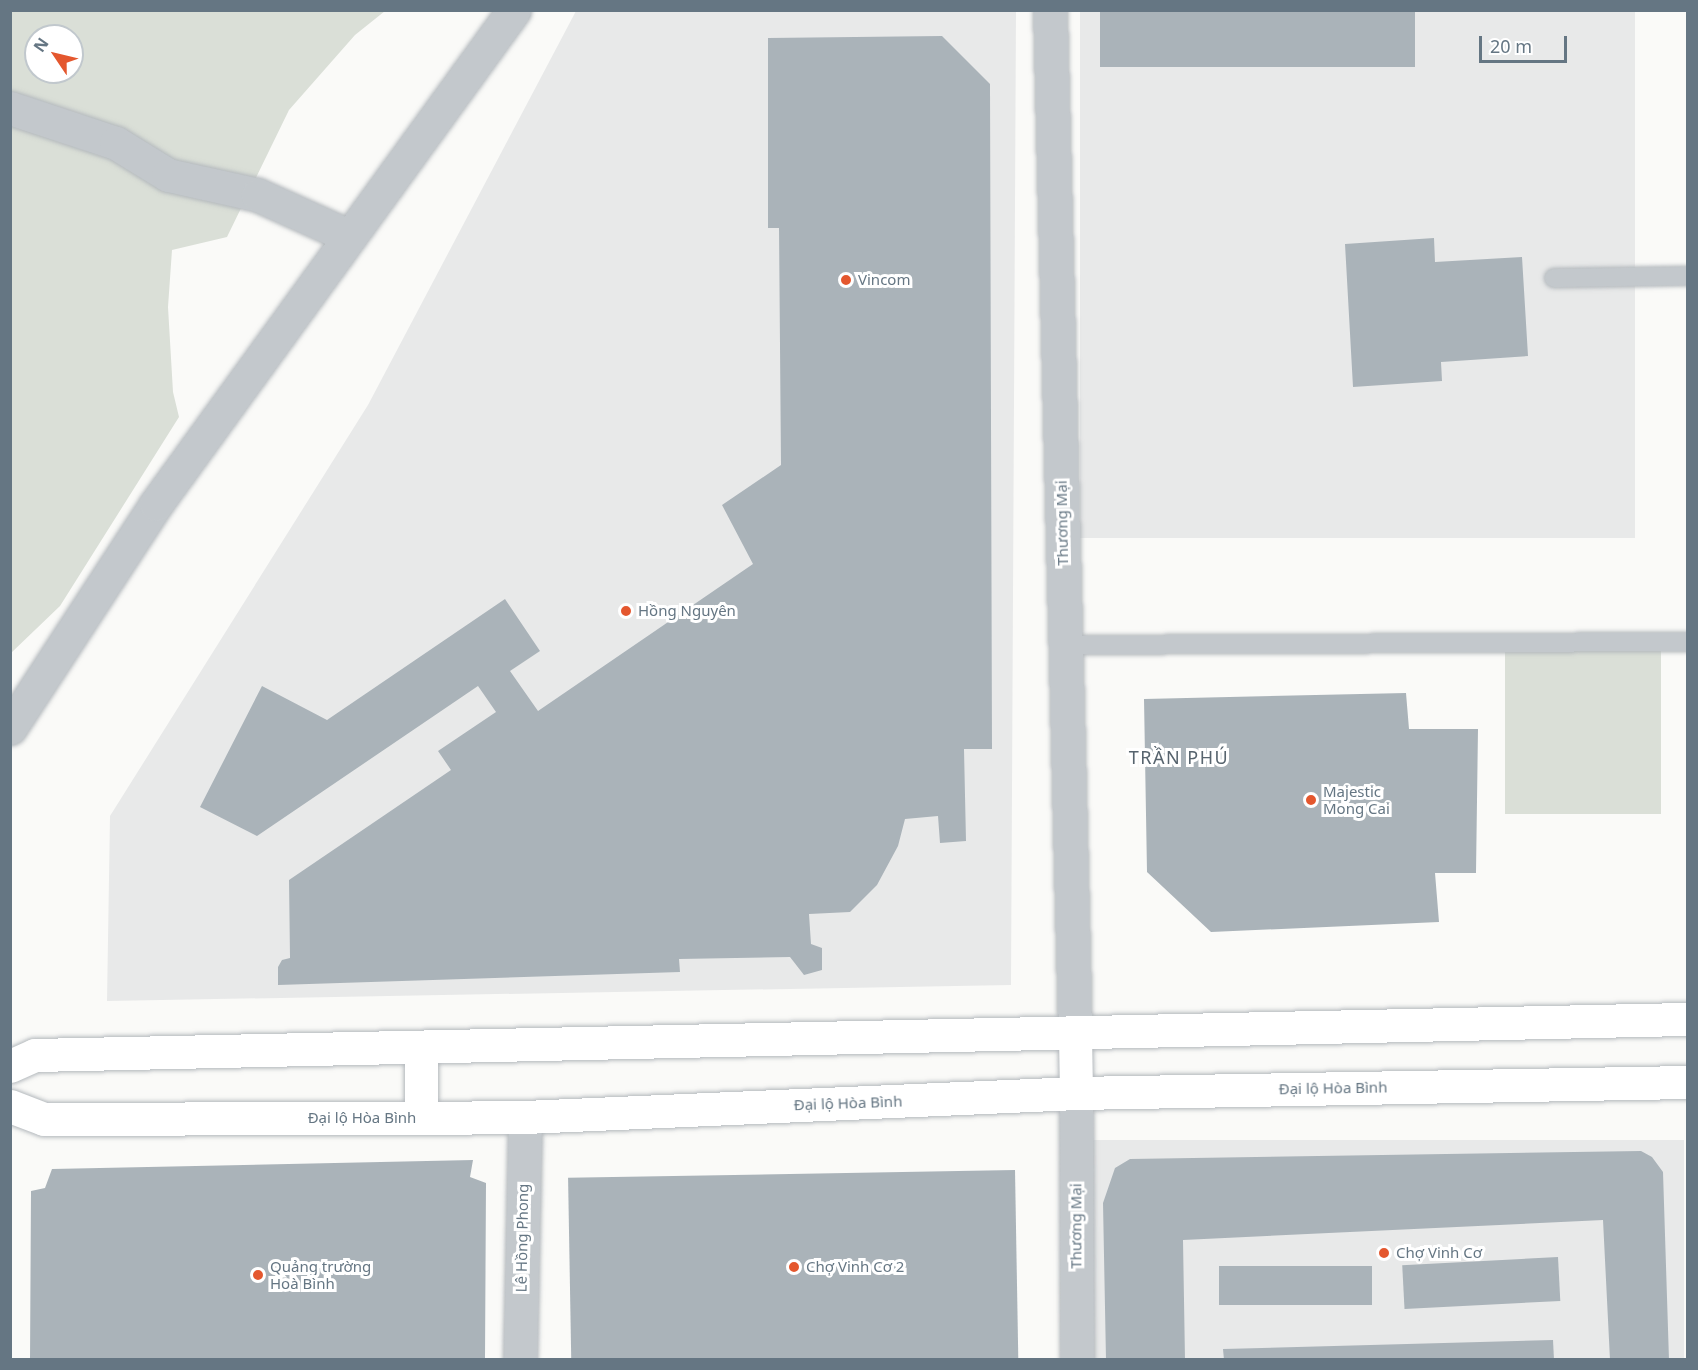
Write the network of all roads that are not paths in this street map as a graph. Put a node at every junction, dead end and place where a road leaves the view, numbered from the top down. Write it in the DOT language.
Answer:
graph roads {
  1 [pos="514,10"];
  2 [pos="1050,10"];
  3 [pos="10,108"];
  4 [pos="349,236"];
  5 [pos="1688,276"];
  6 [pos="1554,278"];
  7 [pos="1688,642"];
  8 [pos="1065,645"];
  9 [pos="10,728"];
  10 [pos="1688,1019"];
  11 [pos="1075,1035"];
  12 [pos="421,1047"];
  13 [pos="10,1066"];
  14 [pos="1688,1082"];
  15 [pos="1076,1093"];
  16 [pos="10,1106"];
  17 [pos="421,1117"];
  18 [pos="525,1117"];
  19 [pos="520,1359"];
  20 [pos="1077,1359"];
  1 -- 4 [label="street"];
  2 -- 8 [label="street, Thương Mại"];
  3 -- 4 [label="street"];
  4 -- 9 [label="street"];
  5 -- 6 [label="lane"];
  7 -- 8 [label="lane"];
  8 -- 11 [label="street, Thương Mại"];
  10 -- 11 [label="highway"];
  11 -- 12 [label="highway"];
  11 -- 15 [label="highway"];
  12 -- 13 [label="highway"];
  12 -- 17 [label="highway"];
  14 -- 15 [label="highway, Đại lộ Hòa Bình"];
  15 -- 18 [label="highway, Đại lộ Hòa Bình"];
  15 -- 20 [label="street, Thương Mại"];
  16 -- 17 [label="highway, Đại lộ Hòa Bình"];
  17 -- 18 [label="highway, Đại lộ Hòa Bình"];
  18 -- 19 [label="street, Lê Hồng Phong"];
}
